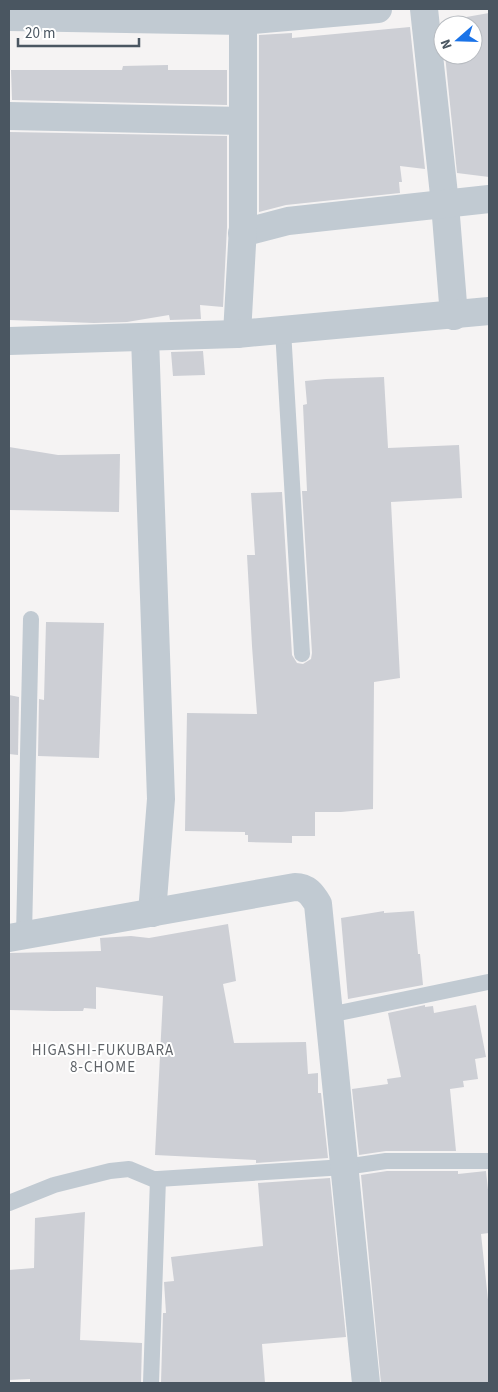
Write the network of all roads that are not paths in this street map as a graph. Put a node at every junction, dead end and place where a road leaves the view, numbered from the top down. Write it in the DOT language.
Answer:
graph roads {
  1 [pos="378,9"];
  2 [pos="424,9"];
  3 [pos="243,15"];
  4 [pos="9,17"];
  5 [pos="9,116"];
  6 [pos="243,121"];
  7 [pos="489,198"];
  8 [pos="445,204"];
  9 [pos="242,232"];
  10 [pos="489,312"];
  11 [pos="454,316"];
  12 [pos="283,330"];
  13 [pos="237,334"];
  14 [pos="145,337"];
  15 [pos="9,341"];
  16 [pos="31,619"];
  17 [pos="302,654"];
  18 [pos="152,913"];
  19 [pos="16,936"];
  20 [pos="488,982"];
  21 [pos="329,1015"];
  22 [pos="489,1161"];
  23 [pos="345,1167"];
  24 [pos="158,1179"];
  25 [pos="9,1203"];
  26 [pos="151,1383"];
  27 [pos="366,1383"];
  1 -- 3 [label="street"];
  2 -- 8 [label="street"];
  3 -- 4 [label="street"];
  3 -- 6 [label="street"];
  5 -- 6 [label="street"];
  6 -- 9 [label="street"];
  7 -- 8 [label="street"];
  8 -- 9 [label="street"];
  8 -- 11 [label="street"];
  9 -- 13 [label="street"];
  10 -- 11 [label="street"];
  11 -- 12 [label="street"];
  12 -- 13 [label="street"];
  12 -- 17 [label="lane"];
  13 -- 14 [label="street"];
  14 -- 15 [label="street"];
  14 -- 18 [label="street"];
  16 -- 19 [label="lane"];
  18 -- 19 [label="street"];
  18 -- 21 [label="street"];
  20 -- 21 [label="lane"];
  21 -- 23 [label="street"];
  22 -- 23 [label="lane"];
  23 -- 24 [label="lane"];
  23 -- 27 [label="street"];
  24 -- 25 [label="lane"];
  24 -- 26 [label="lane"];
}
